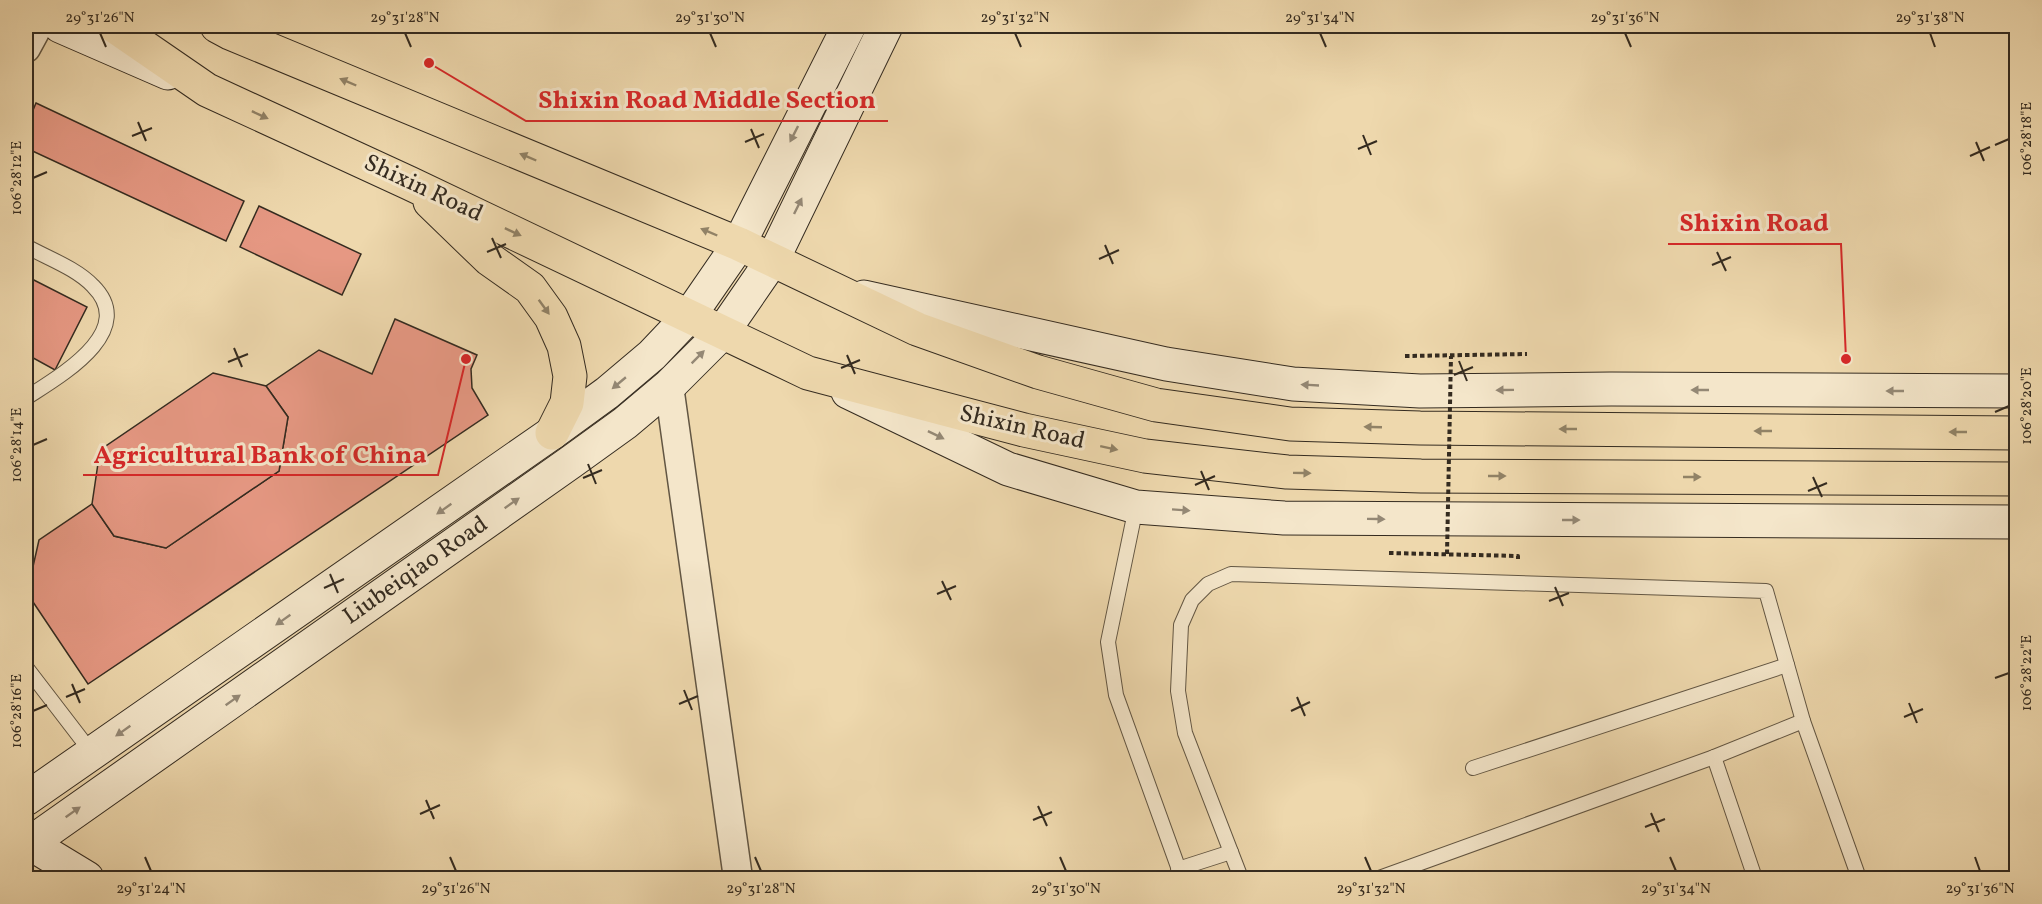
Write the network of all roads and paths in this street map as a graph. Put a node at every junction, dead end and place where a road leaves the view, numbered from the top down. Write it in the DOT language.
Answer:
graph roads {
  1 [pos="38,26"];
  2 [pos="60,26"];
  3 [pos="114,26"];
  4 [pos="849,26"];
  5 [pos="886,26"];
  6 [pos="223,28"];
  7 [pos="26,48"];
  8 [pos="207,90"];
  9 [pos="409,183"];
  10 [pos="739,244"];
  11 [pos="26,246"];
  12 [pos="773,259"];
  13 [pos="838,291"];
  14 [pos="690,315"];
  15 [pos="722,333"];
  16 [pos="1527,354"];
  17 [pos="1394,356"];
  18 [pos="1451,356"];
  19 [pos="808,373"];
  20 [pos="669,386"];
  21 [pos="2016,391"];
  22 [pos="26,398"];
  23 [pos="552,433"];
  24 [pos="2016,433"];
  25 [pos="2016,479"];
  26 [pos="1136,507"];
  27 [pos="2016,522"];
  28 [pos="1379,553"];
  29 [pos="1447,554"];
  30 [pos="1518,556"];
  31 [pos="1787,665"];
  32 [pos="26,667"];
  33 [pos="1803,721"];
  34 [pos="92,753"];
  35 [pos="1714,757"];
  36 [pos="1473,768"];
  37 [pos="26,800"];
  38 [pos="27,843"];
  39 [pos="1231,852"];
  40 [pos="1180,874"];
  41 [pos="87,879"];
  42 [pos="738,879"];
  43 [pos="1241,879"];
  44 [pos="1379,879"];
  45 [pos="1755,879"];
  46 [pos="1859,879"];
  1 -- 7 [label="street"];
  2 -- 8 [label="street"];
  3 -- 8 [label="main road, Shixin Road"];
  4 -- 10 [label="street, Liubeiqiao Road, one-way"];
  12 -- 5 [label="street, Liubeiqiao Road, one-way"];
  10 -- 6 [label="main road, one-way"];
  8 -- 9 [label="main road, Shixin Road, one-way"];
  9 -- 14 [label="main road, Shixin Road, one-way"];
  9 -- 23 [label="main road, one-way"];
  10 -- 12 [label="main road"];
  10 -- 14 [label="street, Liubeiqiao Road"];
  11 -- 22 [label="lane"];
  12 -- 13 [label="main road"];
  12 -- 15 [label="street, Liubeiqiao Road"];
  21 -- 13 [label="street, one-way"];
  24 -- 13 [label="main road, one-way"];
  14 -- 15 [label="main road, Shixin Road"];
  14 -- 23 [label="street, Liubeiqiao Road, one-way"];
  15 -- 19 [label="main road, Shixin Road"];
  20 -- 15 [label="street, Liubeiqiao Road, one-way"];
  16 -- 18 [label="path"];
  17 -- 18 [label="path"];
  18 -- 29 [label="path, bridge"];
  19 -- 25 [label="main road, Shixin Road, one-way"];
  19 -- 26 [label="street, one-way"];
  38 -- 20 [label="street, Liubeiqiao Road, one-way"];
  20 -- 42 [label="street"];
  23 -- 34 [label="street, Liubeiqiao Road, one-way"];
  26 -- 27 [label="street, one-way"];
  26 -- 40 [label="lane"];
  28 -- 29 [label="path"];
  29 -- 30 [label="path"];
  31 -- 33 [label="lane"];
  31 -- 36 [label="lane"];
  31 -- 39 [label="lane"];
  32 -- 34 [label="lane"];
  33 -- 35 [label="lane"];
  33 -- 46 [label="lane"];
  34 -- 37 [label="street, Liubeiqiao Road"];
  35 -- 44 [label="lane"];
  35 -- 45 [label="lane"];
  38 -- 41 [label="street"];
  39 -- 40 [label="lane"];
  39 -- 43 [label="lane"];
}
